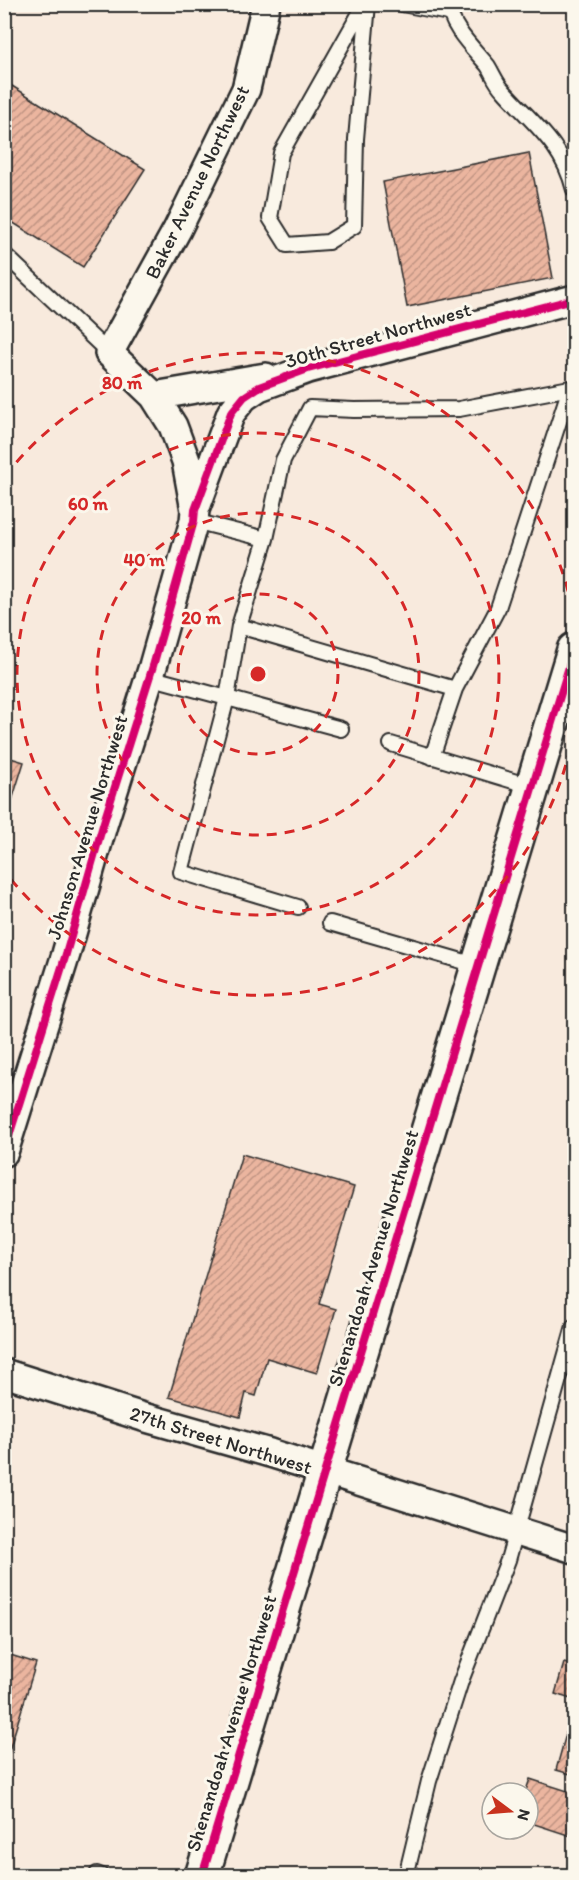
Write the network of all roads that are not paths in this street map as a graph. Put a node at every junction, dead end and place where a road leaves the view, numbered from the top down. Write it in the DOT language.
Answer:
graph roads {
  1 [pos="266,4"];
  2 [pos="366,4"];
  3 [pos="402,4"];
  4 [pos="449,9"];
  5 [pos="574,190"];
  6 [pos="4,254"];
  7 [pos="574,299"];
  8 [pos="110,353"];
  9 [pos="308,369"];
  10 [pos="154,396"];
  11 [pos="195,516"];
  12 [pos="266,538"];
  13 [pos="238,626"];
  14 [pos="574,650"];
  15 [pos="149,677"];
  16 [pos="455,689"];
  17 [pos="227,698"];
  18 [pos="341,729"];
  19 [pos="391,744"];
  20 [pos="432,757"];
  21 [pos="533,787"];
  22 [pos="298,907"];
  23 [pos="330,922"];
  24 [pos="479,966"];
  25 [pos="4,1152"];
  26 [pos="574,1326"];
  27 [pos="4,1373"];
  28 [pos="325,1471"];
  29 [pos="516,1532"];
  30 [pos="574,1549"];
  31 [pos="202,1875"];
  32 [pos="406,1875"];
  1 -- 8 [label="street, Baker Avenue Northwest"];
  2 -- 2 [label="lane"];
  3 -- 4 [label="lane"];
  4 -- 5 [label="lane"];
  6 -- 8 [label="lane"];
  7 -- 9 [label="street, 30th Street Northwest"];
  8 -- 10 [label="street"];
  9 -- 10 [label="street, 30th Street Northwest"];
  9 -- 11 [label="street, 30th Street Northwest"];
  10 -- 11 [label="street"];
  11 -- 12 [label="lane"];
  11 -- 15 [label="street, Johnson Avenue Northwest"];
  12 -- 13 [label="lane"];
  12 -- 16 [label="lane"];
  13 -- 16 [label="lane"];
  13 -- 17 [label="lane"];
  14 -- 21 [label="main road, Shenandoah Avenue Northwest"];
  15 -- 17 [label="lane"];
  15 -- 25 [label="street, Johnson Avenue Northwest"];
  16 -- 20 [label="lane"];
  17 -- 18 [label="lane"];
  17 -- 22 [label="lane"];
  19 -- 20 [label="lane"];
  20 -- 21 [label="lane"];
  21 -- 24 [label="main road, Shenandoah Avenue Northwest"];
  23 -- 24 [label="lane"];
  24 -- 28 [label="main road, Shenandoah Avenue Northwest"];
  26 -- 29 [label="lane"];
  27 -- 28 [label="street, 27th Street Northwest"];
  28 -- 29 [label="street, 27th Street Northwest"];
  28 -- 31 [label="main road, Shenandoah Avenue Northwest"];
  29 -- 30 [label="street, 27th Street Northwest"];
  29 -- 32 [label="lane"];
}
